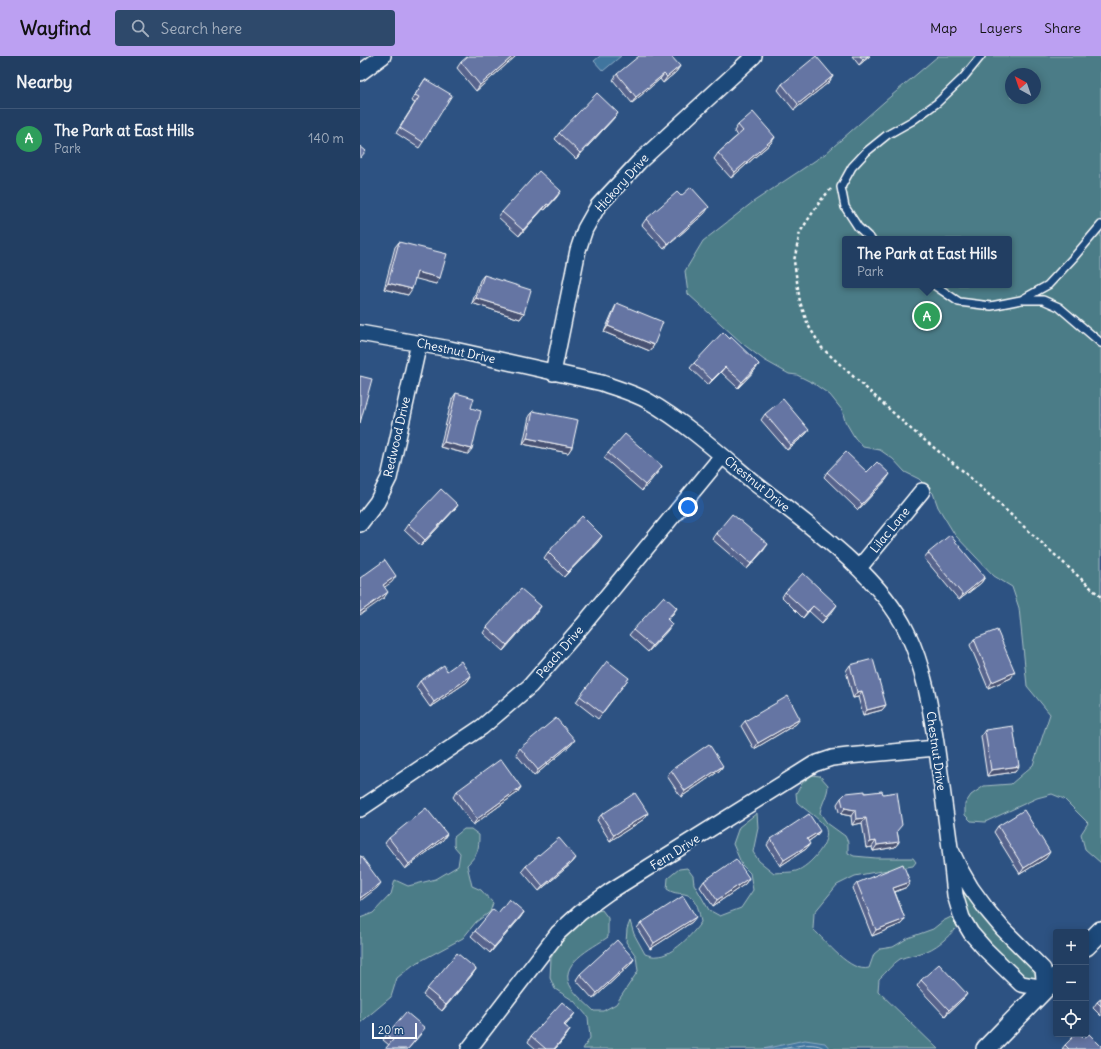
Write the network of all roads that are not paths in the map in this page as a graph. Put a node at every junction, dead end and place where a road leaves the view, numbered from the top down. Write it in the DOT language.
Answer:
graph roads {
  1 [pos="383,56"];
  2 [pos="754,56"];
  3 [pos="981,56"];
  4 [pos="360,73"];
  5 [pos="1101,225"];
  6 [pos="868,236"];
  7 [pos="938,288"];
  8 [pos="1022,300"];
  9 [pos="360,333"];
  10 [pos="419,343"];
  11 [pos="1101,343"];
  12 [pos="553,373"];
  13 [pos="722,456"];
  14 [pos="922,491"];
  15 [pos="360,524"];
  16 [pos="859,568"];
  17 [pos="936,748"];
  18 [pos="360,808"];
  19 [pos="950,848"];
  20 [pos="1101,931"];
  21 [pos="1089,943"];
  22 [pos="1051,983"];
  23 [pos="469,1049"];
  24 [pos="986,1049"];
  1 -- 4 [label="street"];
  2 -- 12 [label="street, Hickory Drive"];
  3 -- 6 [label="lane"];
  5 -- 8 [label="lane"];
  7 -- 8 [label="lane"];
  8 -- 11 [label="lane"];
  9 -- 10 [label="street, Chestnut Drive"];
  10 -- 12 [label="street, Chestnut Drive"];
  10 -- 15 [label="street, Redwood Drive"];
  12 -- 13 [label="street, Chestnut Drive"];
  13 -- 16 [label="street, Chestnut Drive"];
  13 -- 18 [label="street, Peach Drive"];
  14 -- 16 [label="street, Lilac Lane"];
  16 -- 17 [label="street, Chestnut Drive"];
  17 -- 19 [label="street, Chestnut Drive"];
  17 -- 23 [label="street, Fern Drive"];
  19 -- 22 [label="street, Chestnut Drive"];
  19 -- 22 [label="street, Chestnut Drive"];
  20 -- 21 [label="street"];
  22 -- 24 [label="street"];
}
